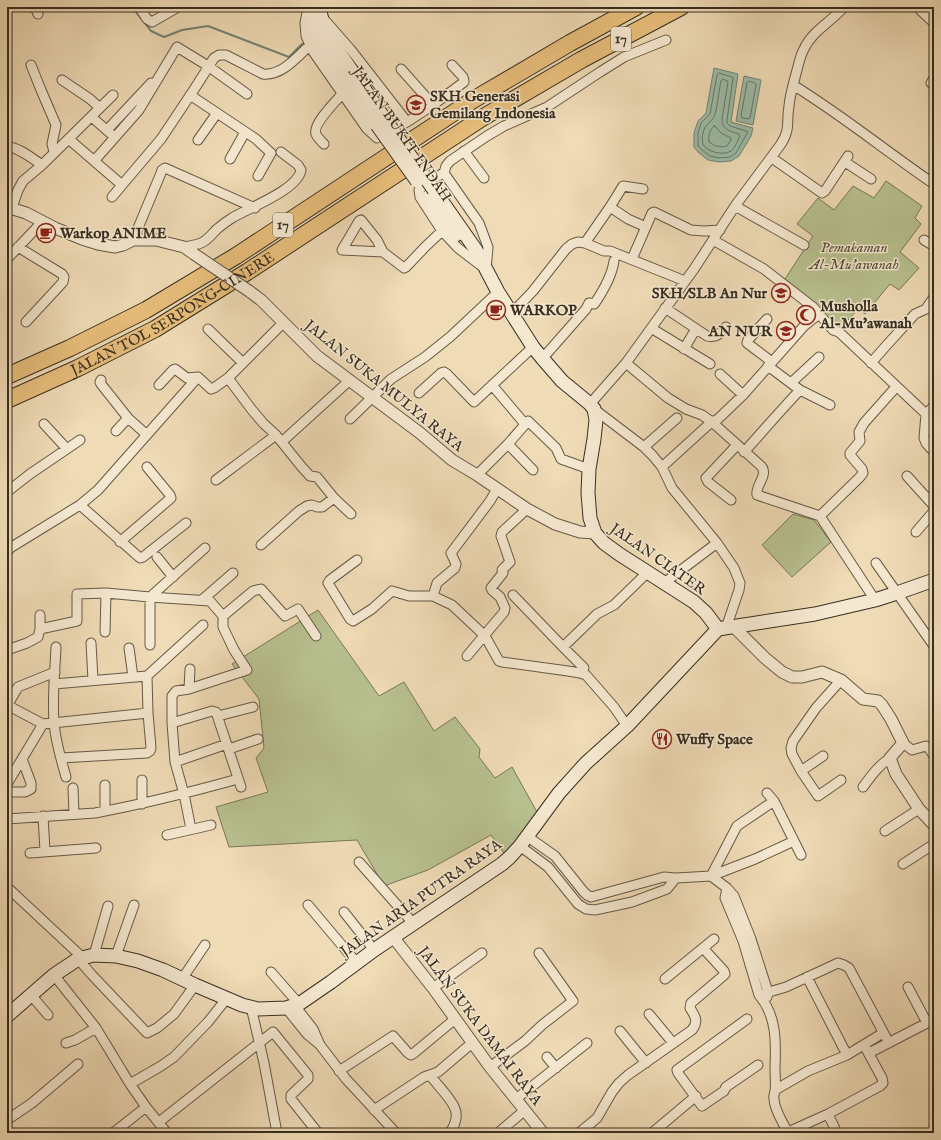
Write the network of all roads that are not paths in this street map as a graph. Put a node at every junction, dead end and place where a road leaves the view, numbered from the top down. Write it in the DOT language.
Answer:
graph roads {
  1 [pos="139,7"];
  2 [pos="178,7"];
  3 [pos="308,7"];
  4 [pos="636,7"];
  5 [pos="681,7"];
  6 [pos="844,7"];
  7 [pos="917,7"];
  8 [pos="318,10"];
  9 [pos="934,23"];
  10 [pos="666,40"];
  11 [pos="310,45"];
  12 [pos="31,64"];
  13 [pos="452,65"];
  14 [pos="208,66"];
  15 [pos="401,69"];
  16 [pos="164,70"];
  17 [pos="62,80"];
  18 [pos="793,85"];
  19 [pos="247,94"];
  20 [pos="342,94"];
  21 [pos="113,95"];
  22 [pos="190,95"];
  23 [pos="434,105"];
  24 [pos="100,108"];
  25 [pos="217,113"];
  26 [pos="94,119"];
  27 [pos="407,122"];
  28 [pos="107,130"];
  29 [pos="245,132"];
  30 [pos="115,138"];
  31 [pos="198,140"];
  32 [pos="71,141"];
  33 [pos="324,144"];
  34 [pos="7,147"];
  35 [pos="464,151"];
  36 [pos="54,152"];
  37 [pos="281,152"];
  38 [pos="772,158"];
  39 [pos="230,159"];
  40 [pos="94,161"];
  41 [pos="42,164"];
  42 [pos="444,173"];
  43 [pos="258,176"];
  44 [pos="484,178"];
  45 [pos="871,179"];
  46 [pos="934,184"];
  47 [pos="122,186"];
  48 [pos="643,189"];
  49 [pos="112,197"];
  50 [pos="735,206"];
  51 [pos="610,207"];
  52 [pos="10,208"];
  53 [pos="255,208"];
  54 [pos="42,222"];
  55 [pos="646,226"];
  56 [pos="720,230"];
  57 [pos="442,231"];
  58 [pos="133,240"];
  59 [pos="713,240"];
  60 [pos="924,240"];
  61 [pos="584,243"];
  62 [pos="804,245"];
  63 [pos="934,246"];
  64 [pos="18,247"];
  65 [pos="184,247"];
  66 [pos="383,252"];
  67 [pos="7,259"];
  68 [pos="632,259"];
  69 [pos="614,261"];
  70 [pos="486,270"];
  71 [pos="685,281"];
  72 [pos="498,292"];
  73 [pos="934,297"];
  74 [pos="665,308"];
  75 [pos="512,313"];
  76 [pos="819,314"];
  77 [pos="767,319"];
  78 [pos="26,322"];
  79 [pos="283,323"];
  80 [pos="726,327"];
  81 [pos="651,328"];
  82 [pos="208,329"];
  83 [pos="694,332"];
  84 [pos="533,347"];
  85 [pos="684,349"];
  86 [pos="819,357"];
  87 [pos="542,359"];
  88 [pos="243,363"];
  89 [pos="626,363"];
  90 [pos="871,363"];
  91 [pos="710,364"];
  92 [pos="770,364"];
  93 [pos="720,374"];
  94 [pos="7,376"];
  95 [pos="198,377"];
  96 [pos="228,378"];
  97 [pos="101,380"];
  98 [pos="350,380"];
  99 [pos="791,384"];
  100 [pos="159,385"];
  101 [pos="492,385"];
  102 [pos="896,387"];
  103 [pos="800,390"];
  104 [pos="419,392"];
  105 [pos="743,394"];
  106 [pos="373,397"];
  107 [pos="7,400"];
  108 [pos="830,405"];
  109 [pos="934,406"];
  110 [pos="592,407"];
  111 [pos="930,417"];
  112 [pos="128,418"];
  113 [pos="678,418"];
  114 [pos="350,419"];
  115 [pos="712,422"];
  116 [pos="44,424"];
  117 [pos="525,424"];
  118 [pos="116,431"];
  119 [pos="147,435"];
  120 [pos="280,437"];
  121 [pos="80,440"];
  122 [pos="508,444"];
  123 [pos="737,445"];
  124 [pos="644,447"];
  125 [pos="67,449"];
  126 [pos="744,452"];
  127 [pos="934,452"];
  128 [pos="147,467"];
  129 [pos="662,467"];
  130 [pos="589,469"];
  131 [pos="533,470"];
  132 [pos="477,475"];
  133 [pos="907,476"];
  134 [pos="216,480"];
  135 [pos="497,489"];
  136 [pos="7,492"];
  137 [pos="334,498"];
  138 [pos="731,500"];
  139 [pos="80,505"];
  140 [pos="934,506"];
  141 [pos="527,509"];
  142 [pos="934,511"];
  143 [pos="351,514"];
  144 [pos="820,516"];
  145 [pos="186,523"];
  146 [pos="916,532"];
  147 [pos="595,533"];
  148 [pos="120,542"];
  149 [pos="717,543"];
  150 [pos="261,545"];
  151 [pos="205,548"];
  152 [pos="7,553"];
  153 [pos="157,557"];
  154 [pos="357,560"];
  155 [pos="876,563"];
  156 [pos="648,572"];
  157 [pos="233,573"];
  158 [pos="173,577"];
  159 [pos="934,580"];
  160 [pos="664,583"];
  161 [pos="106,593"];
  162 [pos="898,593"];
  163 [pos="513,594"];
  164 [pos="433,596"];
  165 [pos="150,597"];
  166 [pos="202,600"];
  167 [pos="875,600"];
  168 [pos="40,615"];
  169 [pos="223,616"];
  170 [pos="203,625"];
  171 [pos="40,628"];
  172 [pos="726,628"];
  173 [pos="105,632"];
  174 [pos="316,636"];
  175 [pos="485,636"];
  176 [pos="91,643"];
  177 [pos="150,644"];
  178 [pos="934,646"];
  179 [pos="56,647"];
  180 [pos="563,647"];
  181 [pos="129,648"];
  182 [pos="7,650"];
  183 [pos="467,656"];
  184 [pos="584,668"];
  185 [pos="190,669"];
  186 [pos="55,672"];
  187 [pos="147,676"];
  188 [pos="133,677"];
  189 [pos="93,680"];
  190 [pos="842,680"];
  191 [pos="54,684"];
  192 [pos="189,689"];
  193 [pos="7,705"];
  194 [pos="253,706"];
  195 [pos="148,713"];
  196 [pos="218,716"];
  197 [pos="54,723"];
  198 [pos="172,723"];
  199 [pos="43,724"];
  200 [pos="627,726"];
  201 [pos="258,739"];
  202 [pos="903,743"];
  203 [pos="228,746"];
  204 [pos="823,756"];
  205 [pos="934,756"];
  206 [pos="60,758"];
  207 [pos="890,758"];
  208 [pos="22,759"];
  209 [pos="175,762"];
  210 [pos="801,771"];
  211 [pos="66,776"];
  212 [pos="142,780"];
  213 [pos="841,780"];
  214 [pos="7,784"];
  215 [pos="105,785"];
  216 [pos="863,787"];
  217 [pos="73,788"];
  218 [pos="7,792"];
  219 [pos="767,793"];
  220 [pos="184,794"];
  221 [pos="774,801"];
  222 [pos="142,804"];
  223 [pos="919,809"];
  224 [pos="105,811"];
  225 [pos="74,814"];
  226 [pos="43,816"];
  227 [pos="7,818"];
  228 [pos="211,825"];
  229 [pos="934,825"];
  230 [pos="191,829"];
  231 [pos="885,831"];
  232 [pos="167,835"];
  233 [pos="524,841"];
  234 [pos="794,841"];
  235 [pos="934,844"];
  236 [pos="96,848"];
  237 [pos="45,851"];
  238 [pos="30,853"];
  239 [pos="801,855"];
  240 [pos="358,862"];
  241 [pos="903,864"];
  242 [pos="571,876"];
  243 [pos="710,876"];
  244 [pos="676,878"];
  245 [pos="562,884"];
  246 [pos="7,887"];
  247 [pos="134,905"];
  248 [pos="308,905"];
  249 [pos="108,906"];
  250 [pos="344,912"];
  251 [pos="413,923"];
  252 [pos="393,937"];
  253 [pos="714,939"];
  254 [pos="205,945"];
  255 [pos="704,948"];
  256 [pos="374,950"];
  257 [pos="482,953"];
  258 [pos="539,953"];
  259 [pos="116,956"];
  260 [pos="85,957"];
  261 [pos="356,962"];
  262 [pos="271,972"];
  263 [pos="54,975"];
  264 [pos="806,978"];
  265 [pos="182,979"];
  266 [pos="665,979"];
  267 [pos="195,985"];
  268 [pos="908,987"];
  269 [pos="433,988"];
  270 [pos="31,995"];
  271 [pos="764,996"];
  272 [pos="227,998"];
  273 [pos="293,1006"];
  274 [pos="251,1007"];
  275 [pos="572,1009"];
  276 [pos="649,1014"];
  277 [pos="48,1015"];
  278 [pos="7,1016"];
  279 [pos="454,1019"];
  280 [pos="747,1019"];
  281 [pos="96,1028"];
  282 [pos="620,1031"];
  283 [pos="883,1033"];
  284 [pos="66,1043"];
  285 [pos="259,1043"];
  286 [pos="472,1043"];
  287 [pos="587,1043"];
  288 [pos="673,1043"];
  289 [pos="889,1043"];
  290 [pos="864,1045"];
  291 [pos="869,1053"];
  292 [pos="847,1055"];
  293 [pos="547,1056"];
  294 [pos="646,1063"];
  295 [pos="78,1064"];
  296 [pos="758,1065"];
  297 [pos="491,1068"];
  298 [pos="556,1068"];
  299 [pos="339,1071"];
  300 [pos="430,1075"];
  301 [pos="130,1084"];
  302 [pos="775,1090"];
  303 [pos="516,1099"];
  304 [pos="699,1101"];
  305 [pos="146,1107"];
  306 [pos="374,1110"];
  307 [pos="525,1110"];
  308 [pos="828,1114"];
  309 [pos="7,1120"];
  310 [pos="159,1122"];
  311 [pos="788,1132"];
  312 [pos="113,1133"];
  313 [pos="167,1133"];
  314 [pos="277,1133"];
  315 [pos="318,1133"];
  316 [pos="396,1133"];
  317 [pos="449,1133"];
  318 [pos="498,1133"];
  319 [pos="543,1133"];
  320 [pos="579,1133"];
  321 [pos="652,1133"];
  322 [pos="838,1133"];
  1 -- 2 [label="street"];
  3 -- 11 [label="street"];
  4 -- 94 [label="highway, JALAN TOL SERPONG–CINERE / 17"];
  5 -- 107 [label="highway, JALAN TOL SERPONG–CINERE / 17"];
  6 -- 18 [label="street"];
  7 -- 9 [label="street"];
  8 -- 27 [label="street"];
  8 -- 70 [label="main road, JALAN BUKIT INDAH, bridge"];
  10 -- 35 [label="street"];
  11 -- 14 [label="street"];
  11 -- 20 [label="street"];
  12 -- 36 [label="street"];
  13 -- 23 [label="street"];
  14 -- 16 [label="street"];
  14 -- 19 [label="street"];
  14 -- 22 [label="street"];
  15 -- 23 [label="street"];
  16 -- 28 [label="street"];
  16 -- 30 [label="street"];
  17 -- 24 [label="street"];
  18 -- 38 [label="street"];
  18 -- 46 [label="street"];
  20 -- 27 [label="street"];
  20 -- 33 [label="street"];
  21 -- 24 [label="street"];
  22 -- 25 [label="street"];
  22 -- 47 [label="street"];
  23 -- 27 [label="street"];
  24 -- 36 [label="street"];
  25 -- 29 [label="street"];
  25 -- 31 [label="street"];
  26 -- 28 [label="street"];
  28 -- 30 [label="street"];
  29 -- 39 [label="street"];
  29 -- 43 [label="street"];
  30 -- 40 [label="street"];
  32 -- 40 [label="street"];
  34 -- 41 [label="street"];
  35 -- 42 [label="street"];
  35 -- 44 [label="street"];
  36 -- 41 [label="street"];
  37 -- 53 [label="street"];
  38 -- 45 [label="street"];
  38 -- 50 [label="street"];
  40 -- 47 [label="street"];
  41 -- 52 [label="street"];
  42 -- 57 [label="street"];
  42 -- 70 [label="street"];
  47 -- 49 [label="street"];
  48 -- 51 [label="street"];
  50 -- 56 [label="street"];
  50 -- 62 [label="street"];
  51 -- 55 [label="street"];
  51 -- 61 [label="street"];
  52 -- 54 [label="street, JALAN SUKA MULYA RAYA"];
  53 -- 58 [label="street"];
  53 -- 65 [label="street"];
  54 -- 58 [label="street, JALAN SUKA MULYA RAYA"];
  54 -- 64 [label="street"];
  55 -- 56 [label="street"];
  55 -- 68 [label="street"];
  56 -- 59 [label="street"];
  57 -- 66 [label="street"];
  57 -- 70 [label="street"];
  58 -- 65 [label="street, JALAN SUKA MULYA RAYA"];
  59 -- 71 [label="street"];
  59 -- 76 [label="street"];
  60 -- 63 [label="street"];
  61 -- 68 [label="street"];
  61 -- 75 [label="street"];
  64 -- 67 [label="street"];
  64 -- 78 [label="street"];
  65 -- 79 [label="street, JALAN SUKA MULYA RAYA, bridge"];
  66 -- 66 [label="street"];
  68 -- 71 [label="street"];
  69 -- 87 [label="street"];
  70 -- 72 [label="main road, JALAN BUKIT INDAH"];
  71 -- 74 [label="street"];
  72 -- 75 [label="main road, JALAN BUKIT INDAH"];
  72 -- 106 [label="street"];
  73 -- 90 [label="street"];
  74 -- 80 [label="street"];
  74 -- 81 [label="street"];
  75 -- 84 [label="main road, JALAN BUKIT INDAH"];
  76 -- 90 [label="street"];
  76 -- 92 [label="street"];
  77 -- 92 [label="street"];
  79 -- 88 [label="street"];
  79 -- 98 [label="street, JALAN SUKA MULYA RAYA"];
  81 -- 85 [label="street"];
  81 -- 89 [label="street"];
  82 -- 88 [label="street"];
  83 -- 85 [label="street"];
  84 -- 87 [label="main road, JALAN BUKIT INDAH"];
  84 -- 101 [label="street"];
  85 -- 91 [label="street"];
  86 -- 99 [label="street"];
  87 -- 110 [label="main road, JALAN BUKIT INDAH"];
  88 -- 96 [label="street"];
  89 -- 110 [label="street"];
  89 -- 115 [label="street"];
  90 -- 102 [label="street"];
  92 -- 99 [label="street"];
  92 -- 105 [label="street"];
  93 -- 105 [label="street"];
  95 -- 96 [label="street"];
  95 -- 100 [label="street"];
  95 -- 119 [label="street"];
  96 -- 120 [label="street"];
  97 -- 112 [label="street"];
  98 -- 106 [label="street, JALAN SUKA MULYA RAYA"];
  98 -- 120 [label="street"];
  99 -- 103 [label="street"];
  101 -- 104 [label="street"];
  101 -- 117 [label="street"];
  102 -- 111 [label="street"];
  102 -- 144 [label="street"];
  103 -- 108 [label="street"];
  103 -- 126 [label="street"];
  105 -- 115 [label="street"];
  106 -- 114 [label="street"];
  106 -- 132 [label="street, JALAN SUKA MULYA RAYA"];
  109 -- 111 [label="street"];
  110 -- 124 [label="street"];
  110 -- 130 [label="main road"];
  111 -- 127 [label="street"];
  112 -- 118 [label="street"];
  112 -- 119 [label="street"];
  113 -- 124 [label="street"];
  115 -- 123 [label="street"];
  115 -- 129 [label="street"];
  116 -- 125 [label="street"];
  117 -- 122 [label="street"];
  117 -- 130 [label="street"];
  119 -- 139 [label="street"];
  120 -- 134 [label="street"];
  120 -- 137 [label="street"];
  121 -- 125 [label="street"];
  122 -- 131 [label="street"];
  122 -- 132 [label="street"];
  123 -- 126 [label="street"];
  123 -- 138 [label="street"];
  124 -- 129 [label="street"];
  125 -- 136 [label="street"];
  126 -- 144 [label="street"];
  128 -- 148 [label="street"];
  129 -- 149 [label="street"];
  130 -- 147 [label="main road"];
  132 -- 135 [label="street, JALAN SUKA MULYA RAYA"];
  133 -- 140 [label="street"];
  135 -- 141 [label="street, JALAN SUKA MULYA RAYA"];
  135 -- 164 [label="street"];
  137 -- 143 [label="street"];
  137 -- 150 [label="street"];
  139 -- 148 [label="street"];
  139 -- 152 [label="street"];
  141 -- 147 [label="street, JALAN SUKA MULYA RAYA"];
  141 -- 175 [label="street"];
  142 -- 146 [label="street"];
  144 -- 167 [label="street"];
  145 -- 148 [label="street"];
  147 -- 156 [label="main road, JALAN CIATER"];
  149 -- 160 [label="street"];
  149 -- 172 [label="street"];
  151 -- 158 [label="street"];
  153 -- 158 [label="street"];
  154 -- 164 [label="street"];
  155 -- 162 [label="street"];
  156 -- 160 [label="main road, JALAN CIATER"];
  156 -- 180 [label="street"];
  157 -- 166 [label="street"];
  158 -- 165 [label="street"];
  159 -- 162 [label="main road"];
  160 -- 172 [label="main road, JALAN CIATER"];
  161 -- 165 [label="street"];
  161 -- 171 [label="street"];
  161 -- 173 [label="street"];
  162 -- 167 [label="main road"];
  162 -- 178 [label="street"];
  163 -- 180 [label="street"];
  164 -- 175 [label="street"];
  165 -- 166 [label="street"];
  165 -- 177 [label="street"];
  166 -- 169 [label="street"];
  167 -- 172 [label="main road"];
  168 -- 171 [label="street"];
  169 -- 174 [label="street"];
  169 -- 192 [label="street"];
  170 -- 187 [label="street"];
  171 -- 182 [label="street"];
  172 -- 190 [label="street"];
  172 -- 200 [label="main road, JALAN ARIA PUTRA RAYA"];
  175 -- 183 [label="street"];
  175 -- 200 [label="street"];
  176 -- 189 [label="street"];
  179 -- 186 [label="street"];
  180 -- 184 [label="street"];
  181 -- 188 [label="street"];
  185 -- 192 [label="street"];
  186 -- 191 [label="street"];
  186 -- 193 [label="street"];
  187 -- 188 [label="street"];
  187 -- 195 [label="street"];
  188 -- 189 [label="street"];
  189 -- 191 [label="street"];
  190 -- 202 [label="street"];
  190 -- 210 [label="street"];
  191 -- 197 [label="street"];
  192 -- 198 [label="street"];
  193 -- 199 [label="street"];
  194 -- 196 [label="street"];
  195 -- 197 [label="street"];
  195 -- 206 [label="street"];
  196 -- 198 [label="street"];
  196 -- 203 [label="street"];
  197 -- 199 [label="street"];
  197 -- 206 [label="street"];
  198 -- 209 [label="street"];
  199 -- 208 [label="street"];
  200 -- 233 [label="main road, JALAN ARIA PUTRA RAYA"];
  201 -- 203 [label="street"];
  202 -- 205 [label="street"];
  202 -- 207 [label="street"];
  203 -- 209 [label="street"];
  203 -- 220 [label="street"];
  204 -- 210 [label="street"];
  206 -- 211 [label="street"];
  207 -- 216 [label="street"];
  207 -- 223 [label="street"];
  208 -- 214 [label="street"];
  208 -- 218 [label="street"];
  209 -- 220 [label="street"];
  210 -- 213 [label="street"];
  212 -- 222 [label="street"];
  215 -- 224 [label="street"];
  217 -- 225 [label="street"];
  219 -- 221 [label="street"];
  220 -- 222 [label="street"];
  220 -- 230 [label="street"];
  221 -- 234 [label="street"];
  221 -- 243 [label="street"];
  222 -- 224 [label="street"];
  223 -- 229 [label="street"];
  223 -- 231 [label="street"];
  224 -- 225 [label="street"];
  225 -- 226 [label="street"];
  226 -- 227 [label="street"];
  226 -- 237 [label="street"];
  228 -- 230 [label="street"];
  230 -- 232 [label="street"];
  233 -- 242 [label="street"];
  233 -- 245 [label="street"];
  233 -- 251 [label="main road, JALAN ARIA PUTRA RAYA"];
  234 -- 239 [label="street"];
  234 -- 243 [label="street"];
  235 -- 241 [label="street"];
  236 -- 237 [label="street"];
  237 -- 238 [label="street"];
  240 -- 251 [label="street"];
  242 -- 244 [label="street"];
  242 -- 245 [label="street"];
  243 -- 244 [label="street"];
  243 -- 271 [label="street"];
  244 -- 245 [label="street"];
  246 -- 260 [label="street"];
  247 -- 259 [label="street"];
  248 -- 261 [label="street"];
  249 -- 260 [label="street"];
  250 -- 256 [label="street"];
  251 -- 252 [label="main road, JALAN ARIA PUTRA RAYA"];
  252 -- 256 [label="main road, JALAN ARIA PUTRA RAYA"];
  252 -- 269 [label="street, JALAN SUKA DAMAI RAYA"];
  253 -- 255 [label="street"];
  254 -- 265 [label="street"];
  255 -- 266 [label="street"];
  255 -- 288 [label="street"];
  256 -- 261 [label="main road, JALAN ARIA PUTRA RAYA"];
  257 -- 269 [label="street"];
  258 -- 297 [label="street"];
  259 -- 260 [label="main road"];
  259 -- 265 [label="main road"];
  260 -- 263 [label="main road"];
  260 -- 267 [label="street"];
  261 -- 273 [label="main road, JALAN ARIA PUTRA RAYA"];
  262 -- 273 [label="street"];
  263 -- 270 [label="main road"];
  263 -- 281 [label="street"];
  264 -- 271 [label="street"];
  264 -- 283 [label="street"];
  264 -- 292 [label="street"];
  265 -- 267 [label="main road"];
  267 -- 272 [label="main road"];
  268 -- 289 [label="street"];
  269 -- 279 [label="street, JALAN SUKA DAMAI RAYA"];
  270 -- 277 [label="street"];
  270 -- 278 [label="main road"];
  271 -- 302 [label="street"];
  272 -- 274 [label="main road"];
  272 -- 301 [label="street"];
  273 -- 274 [label="main road"];
  273 -- 299 [label="street"];
  274 -- 285 [label="street"];
  275 -- 297 [label="street"];
  276 -- 288 [label="street"];
  279 -- 286 [label="street, JALAN SUKA DAMAI RAYA"];
  279 -- 299 [label="street"];
  280 -- 304 [label="street"];
  281 -- 284 [label="street"];
  281 -- 301 [label="street"];
  282 -- 294 [label="street"];
  283 -- 289 [label="street"];
  283 -- 290 [label="street"];
  285 -- 310 [label="street"];
  285 -- 314 [label="street"];
  285 -- 315 [label="street"];
  286 -- 297 [label="street, JALAN SUKA DAMAI RAYA"];
  286 -- 300 [label="street"];
  287 -- 298 [label="street"];
  288 -- 294 [label="street"];
  289 -- 291 [label="street"];
  290 -- 291 [label="street"];
  290 -- 292 [label="street"];
  291 -- 308 [label="street"];
  292 -- 302 [label="street"];
  293 -- 298 [label="street"];
  294 -- 320 [label="street"];
  295 -- 309 [label="street"];
  296 -- 304 [label="street"];
  297 -- 303 [label="street, JALAN SUKA DAMAI RAYA"];
  298 -- 303 [label="street"];
  299 -- 306 [label="street"];
  300 -- 306 [label="street"];
  300 -- 317 [label="street"];
  301 -- 305 [label="street"];
  302 -- 311 [label="street"];
  303 -- 307 [label="street, JALAN SUKA DAMAI RAYA"];
  304 -- 321 [label="street"];
  305 -- 310 [label="street"];
  305 -- 312 [label="street"];
  306 -- 316 [label="street"];
  307 -- 318 [label="street"];
  307 -- 319 [label="street, JALAN SUKA DAMAI RAYA"];
  308 -- 311 [label="street"];
  308 -- 322 [label="street"];
  310 -- 313 [label="street"];
}
